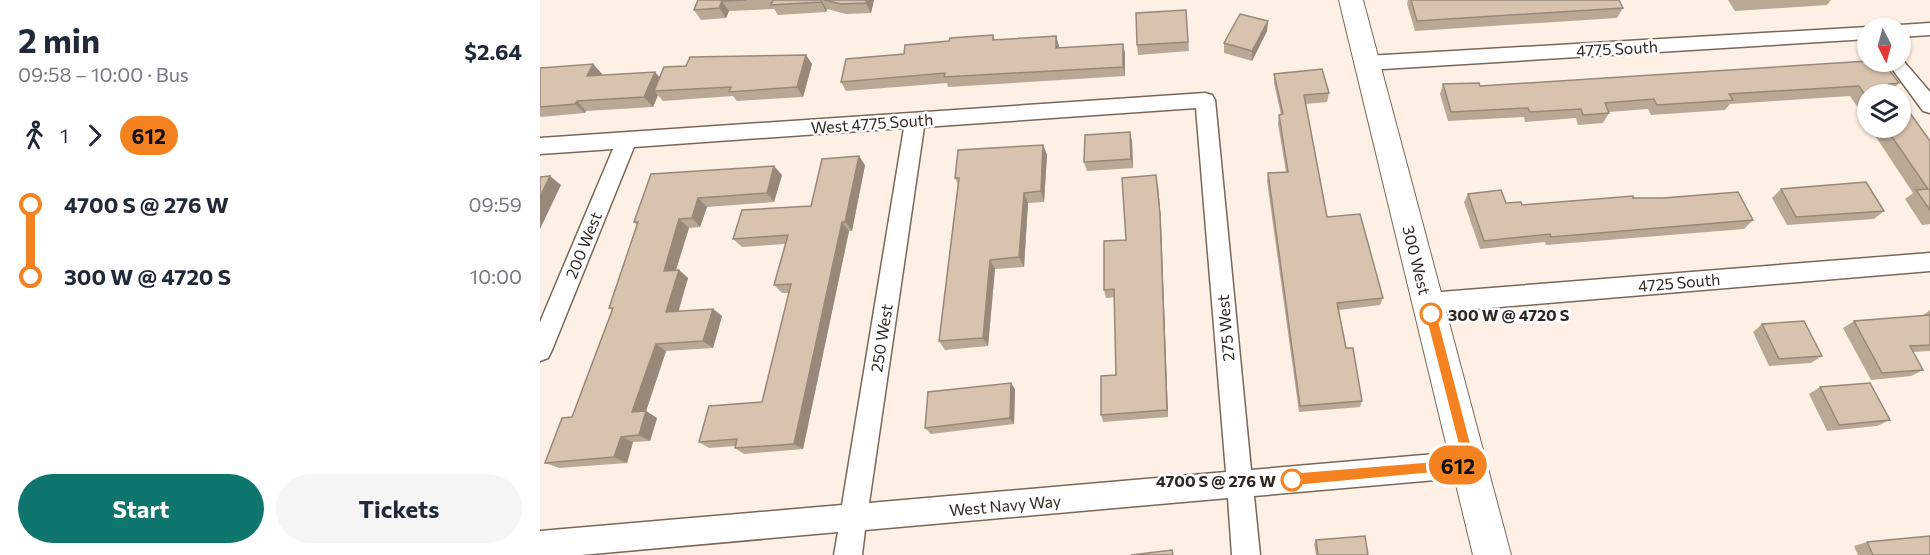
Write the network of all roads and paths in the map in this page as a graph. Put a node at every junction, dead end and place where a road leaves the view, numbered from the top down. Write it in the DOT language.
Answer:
graph roads {
  1 [pos="1351,0"];
  2 [pos="1930,29"];
  3 [pos="1911,30"];
  4 [pos="1857,34"];
  5 [pos="1367,63"];
  6 [pos="1904,72"];
  7 [pos="1205,100"];
  8 [pos="1930,106"];
  9 [pos="915,120"];
  10 [pos="627,140"];
  11 [pos="540,146"];
  12 [pos="1930,262"];
  13 [pos="1428,303"];
  14 [pos="540,350"];
  15 [pos="1470,464"];
  16 [pos="1239,485"];
  17 [pos="854,518"];
  18 [pos="540,545"];
  19 [pos="848,555"];
  20 [pos="1246,555"];
  21 [pos="1492,555"];
  1 -- 5 [label="main road, 300 West"];
  2 -- 3 [label="street"];
  4 -- 5 [label="street, 4775 South"];
  5 -- 13 [label="main road, 300 West"];
  6 -- 8 [label="street"];
  7 -- 9 [label="street, West 4775 South"];
  7 -- 16 [label="street, 275 West"];
  9 -- 10 [label="street, West 4775 South"];
  9 -- 17 [label="street, 250 West"];
  10 -- 11 [label="street, West 4775 South"];
  10 -- 14 [label="street, 200 West"];
  12 -- 13 [label="street, 4725 South"];
  13 -- 15 [label="main road, 300 West"];
  15 -- 16 [label="street, West Navy Way"];
  15 -- 21 [label="main road, 300 West"];
  16 -- 17 [label="street, West Navy Way"];
  16 -- 20 [label="street, 275 West"];
  17 -- 18 [label="street, West Navy Way"];
  17 -- 19 [label="street, 250 West"];
}
